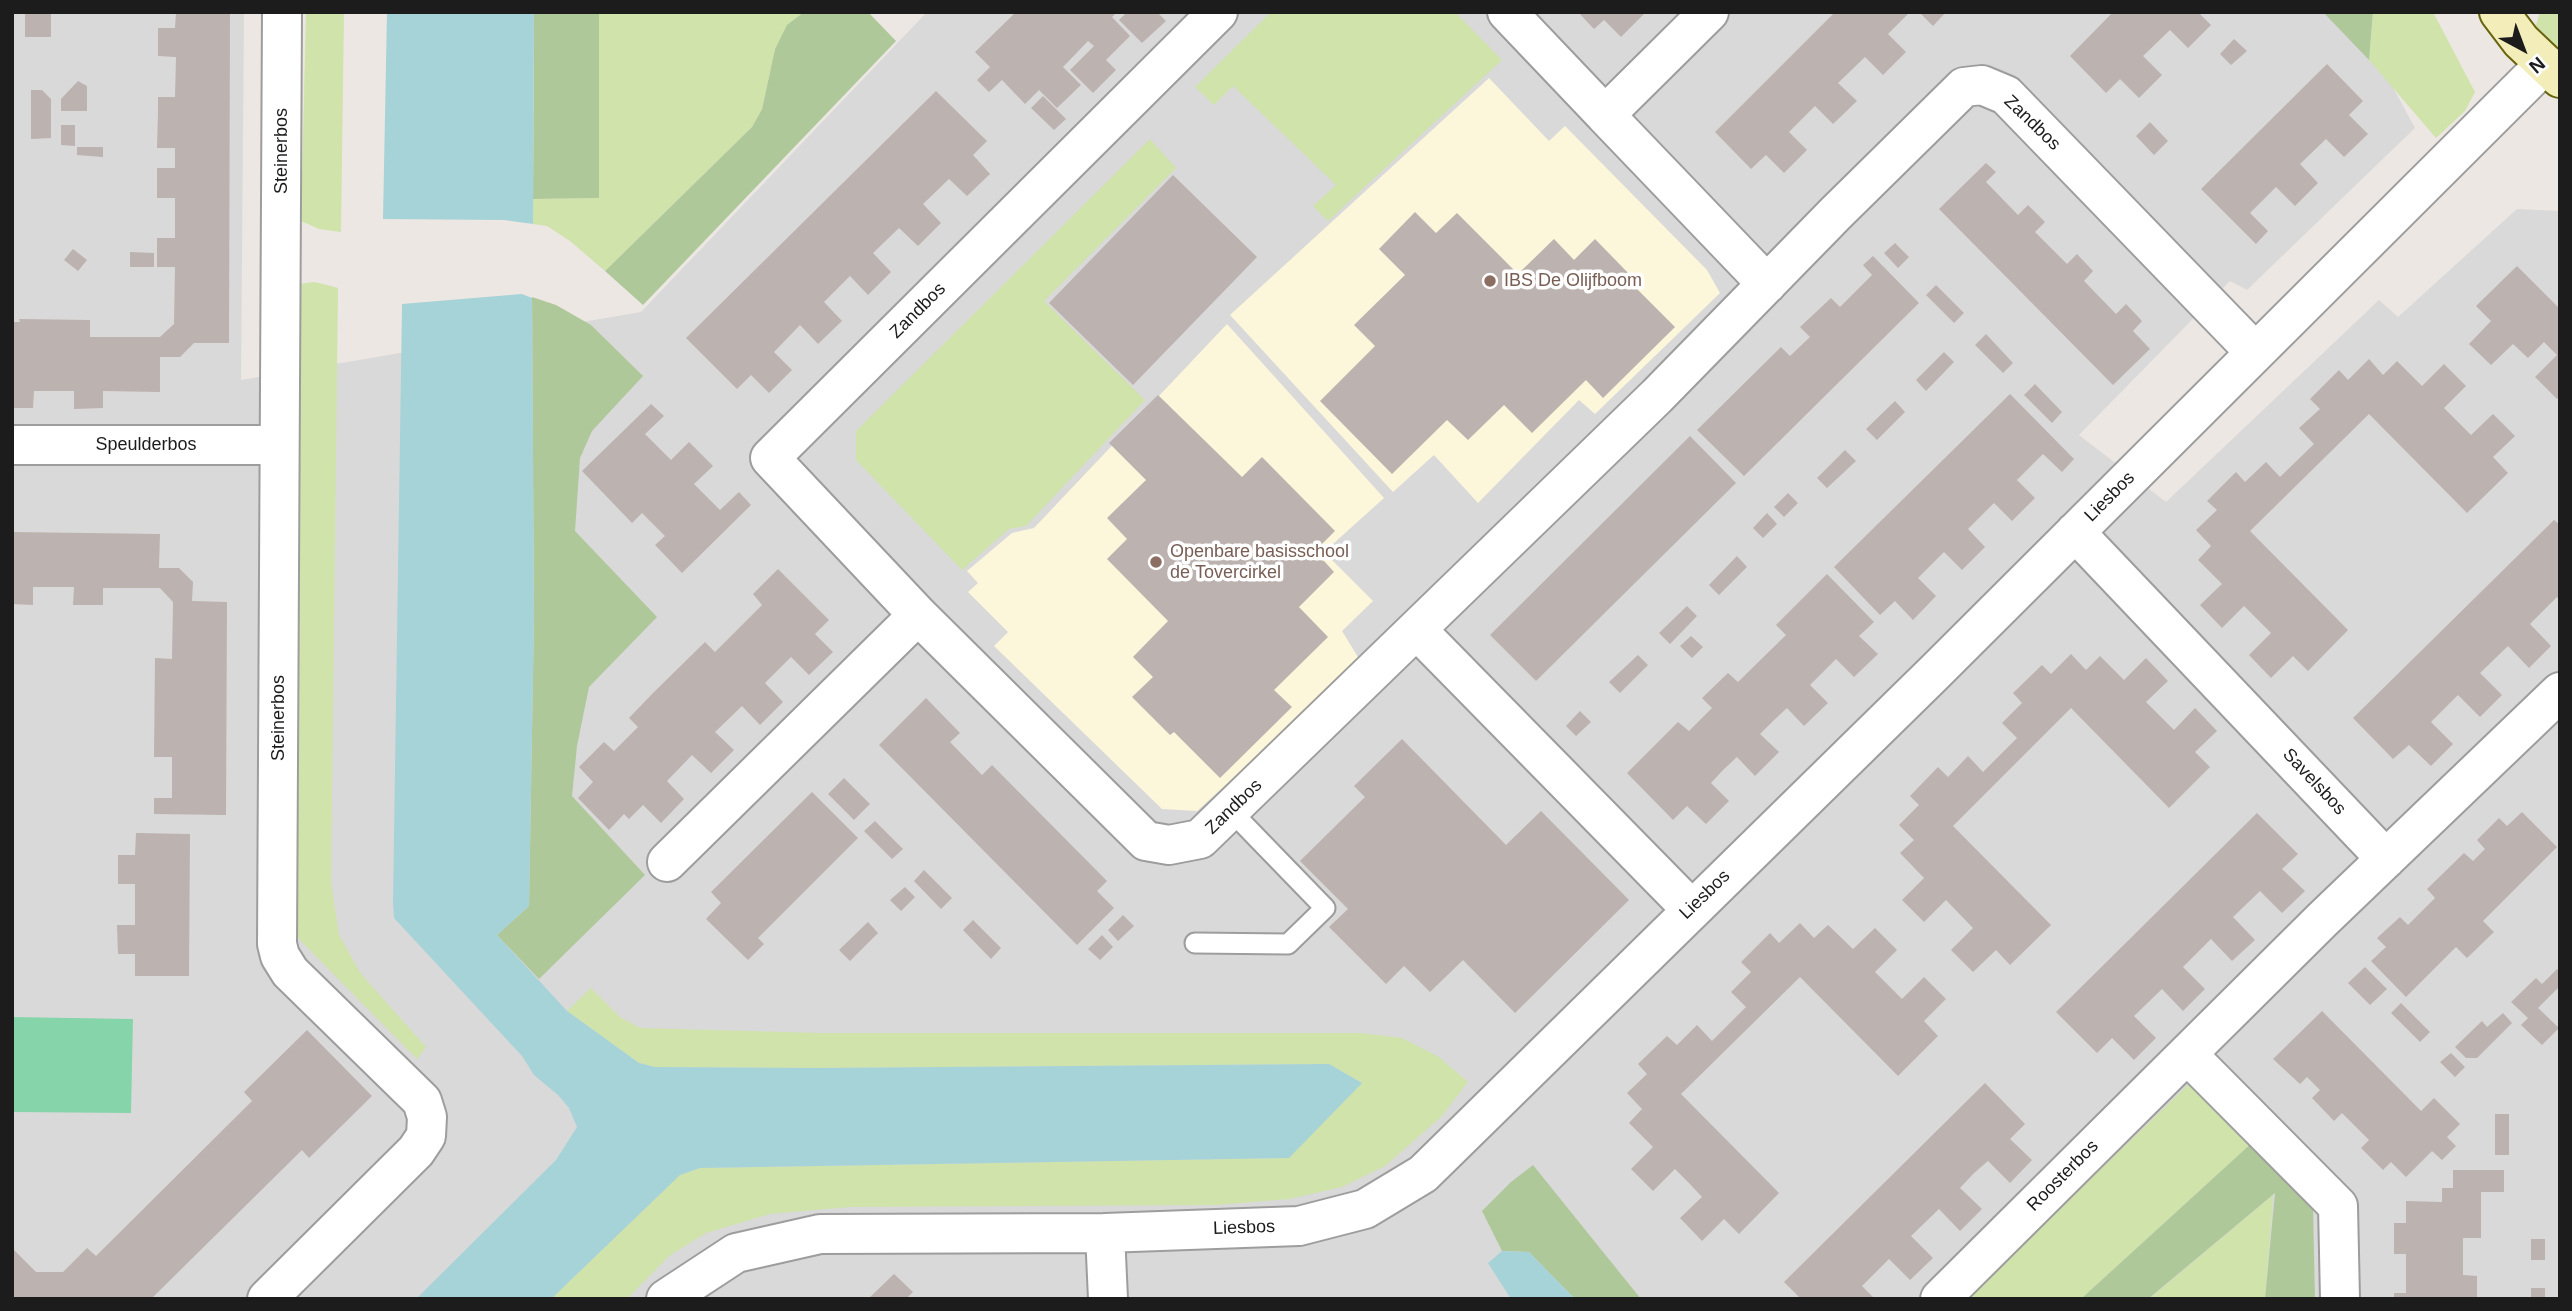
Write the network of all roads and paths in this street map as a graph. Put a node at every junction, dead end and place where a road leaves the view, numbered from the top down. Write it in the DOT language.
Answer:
graph roads {
  1 [pos="282,12"];
  2 [pos="1218,12"];
  3 [pos="1507,12"];
  4 [pos="1709,12"];
  5 [pos="2500,13"];
  6 [pos="2552,71"];
  7 [pos="1605,115"];
  8 [pos="1767,284"];
  9 [pos="2255,351"];
  10 [pos="12,445"];
  11 [pos="279,445"];
  12 [pos="2075,532"];
  13 [pos="918,615"];
  14 [pos="1417,630"];
  15 [pos="2560,692"];
  16 [pos="1230,810"];
  17 [pos="2386,859"];
  18 [pos="667,862"];
  19 [pos="1691,909"];
  20 [pos="1195,943"];
  21 [pos="2187,1054"];
  22 [pos="1105,1233"];
  23 [pos="267,1299"];
  24 [pos="666,1299"];
  25 [pos="1108,1299"];
  26 [pos="1940,1299"];
  27 [pos="2340,1299"];
  1 -- 11 [label="street, Steinerbos"];
  2 -- 13 [label="street, Zandbos"];
  3 -- 7 [label="street"];
  4 -- 7 [label="street"];
  5 -- 6 [label="main road"];
  6 -- 9 [label="street, Liesbos"];
  7 -- 8 [label="street"];
  8 -- 9 [label="street, Zandbos"];
  8 -- 14 [label="street, Zandbos"];
  9 -- 12 [label="street, Liesbos"];
  10 -- 11 [label="street, Speulderbos"];
  11 -- 23 [label="street, Steinerbos"];
  12 -- 17 [label="street, Savelsbos"];
  12 -- 19 [label="street, Liesbos"];
  13 -- 16 [label="street, Zandbos"];
  13 -- 18 [label="street"];
  14 -- 16 [label="street, Zandbos"];
  14 -- 19 [label="street"];
  15 -- 17 [label="street"];
  16 -- 20 [label="lane"];
  17 -- 21 [label="street, Roosterbos"];
  19 -- 22 [label="street, Liesbos"];
  21 -- 26 [label="street, Roosterbos"];
  21 -- 27 [label="street"];
  22 -- 24 [label="street, Liesbos"];
  22 -- 25 [label="street"];
}
